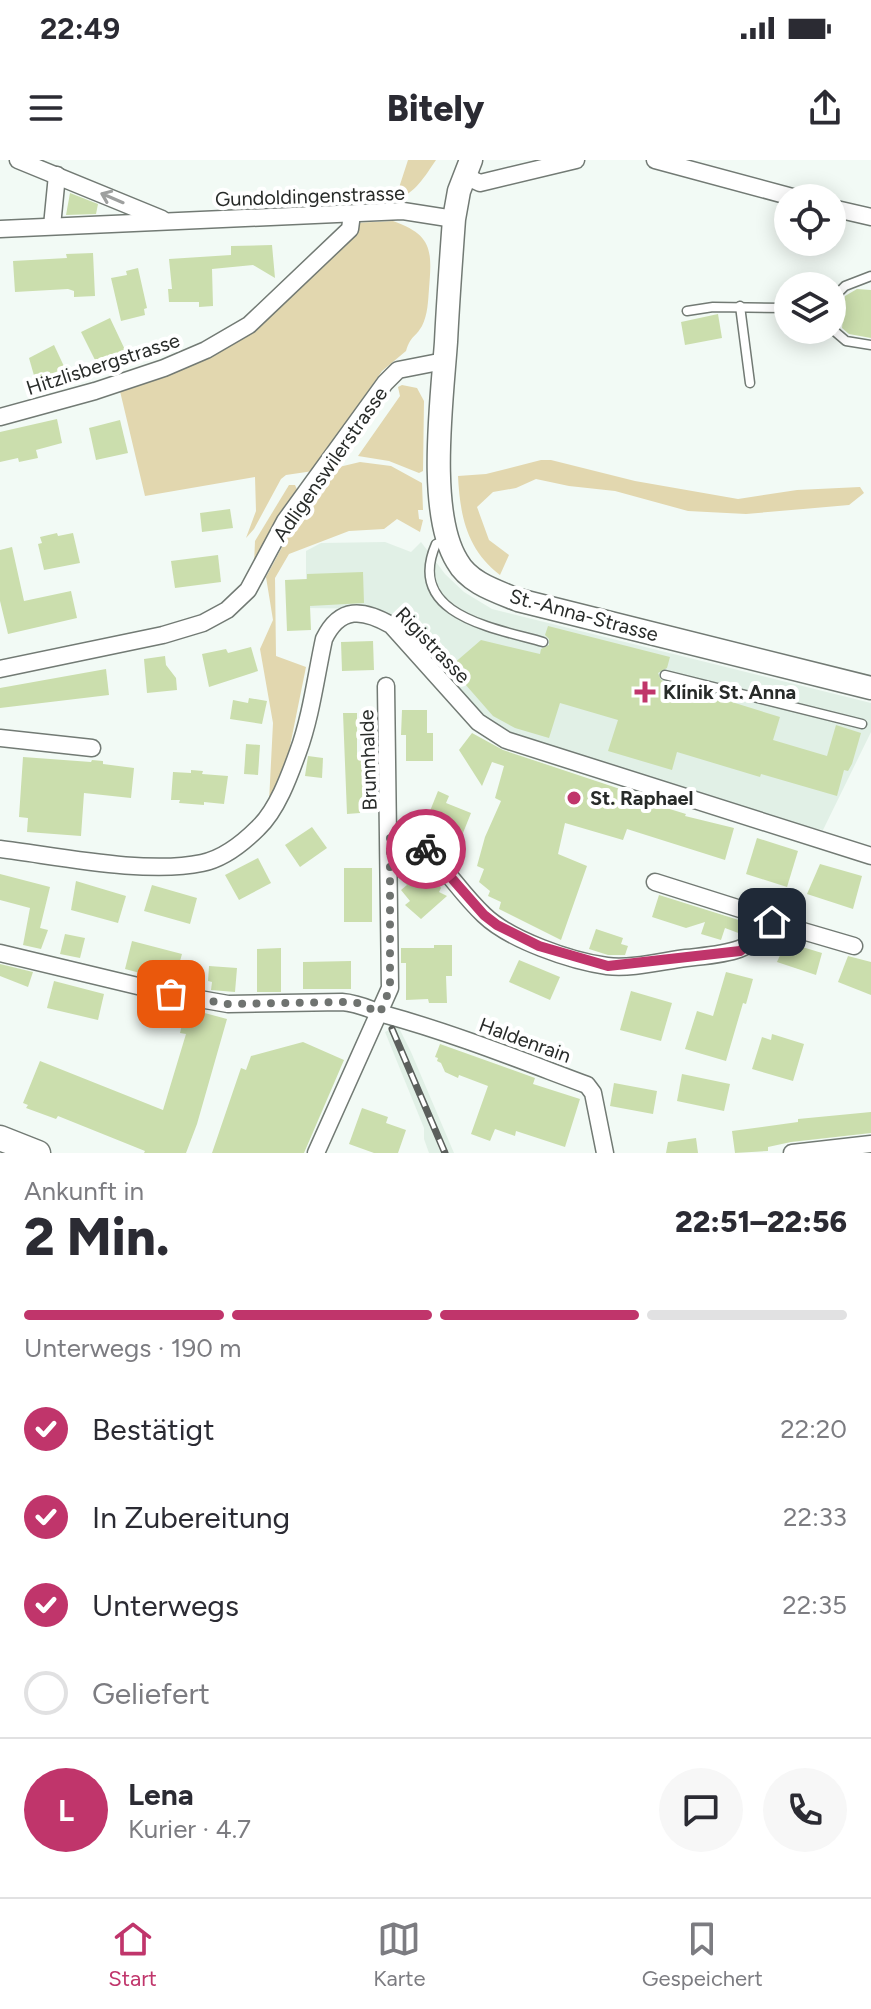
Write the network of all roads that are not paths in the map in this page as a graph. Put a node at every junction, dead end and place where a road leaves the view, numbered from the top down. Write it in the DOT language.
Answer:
graph roads {
  1 [pos="18,160"];
  2 [pos="576,160"];
  3 [pos="655,160"];
  4 [pos="36,163"];
  5 [pos="468,168"];
  6 [pos="57,175"];
  7 [pos="774,192"];
  8 [pos="846,211"];
  9 [pos="352,214"];
  10 [pos="871,217"];
  11 [pos="454,219"];
  12 [pos="167,221"];
  13 [pos="52,226"];
  14 [pos="0,229"];
  15 [pos="871,276"];
  16 [pos="846,286"];
  17 [pos="740,306"];
  18 [pos="774,307"];
  19 [pos="687,311"];
  20 [pos="846,341"];
  21 [pos="871,345"];
  22 [pos="444,361"];
  23 [pos="750,383"];
  24 [pos="0,417"];
  25 [pos="447,539"];
  26 [pos="543,642"];
  27 [pos="0,669"];
  28 [pos="665,675"];
  29 [pos="386,686"];
  30 [pos="871,688"];
  31 [pos="862,724"];
  32 [pos="0,738"];
  33 [pos="92,748"];
  34 [pos="390,831"];
  35 [pos="0,849"];
  36 [pos="871,856"];
  37 [pos="655,882"];
  38 [pos="772,922"];
  39 [pos="854,946"];
  40 [pos="0,953"];
  41 [pos="380,1013"];
  42 [pos="0,1138"];
  43 [pos="871,1144"];
  44 [pos="38,1153"];
  45 [pos="316,1153"];
  46 [pos="605,1153"];
  47 [pos="792,1153"];
  1 -- 4 [label="street"];
  2 -- 5 [label="street"];
  3 -- 7 [label="street"];
  4 -- 6 [label="street"];
  5 -- 11 [label="main road"];
  12 -- 6 [label="street, one-way"];
  6 -- 13 [label="street"];
  8 -- 10 [label="street"];
  9 -- 11 [label="street, Gundoldingenstrasse"];
  9 -- 12 [label="street, Gundoldingenstrasse"];
  9 -- 24 [label="street, Hitzlisbergstrasse"];
  11 -- 22 [label="main road"];
  12 -- 13 [label="street, Gundoldingenstrasse"];
  13 -- 14 [label="street, Gundoldingenstrasse"];
  15 -- 16 [label="lane"];
  17 -- 18 [label="lane"];
  17 -- 19 [label="lane"];
  17 -- 23 [label="lane"];
  20 -- 21 [label="lane"];
  22 -- 25 [label="main road, St.-Anna-Strasse"];
  22 -- 27 [label="street, Adligenswilerstrasse"];
  25 -- 26 [label="lane"];
  25 -- 30 [label="main road, St.-Anna-Strasse"];
  28 -- 31 [label="lane"];
  29 -- 34 [label="street, Brunnhalde"];
  32 -- 33 [label="street"];
  34 -- 38 [label="street"];
  34 -- 41 [label="street, Brunnhalde"];
  35 -- 36 [label="street, Rigistrasse"];
  37 -- 38 [label="street"];
  38 -- 39 [label="street"];
  40 -- 41 [label="street"];
  41 -- 45 [label="street, Brunnhalde"];
  41 -- 46 [label="street, Haldenrain"];
  42 -- 44 [label="main road"];
  43 -- 47 [label="street"];
}
